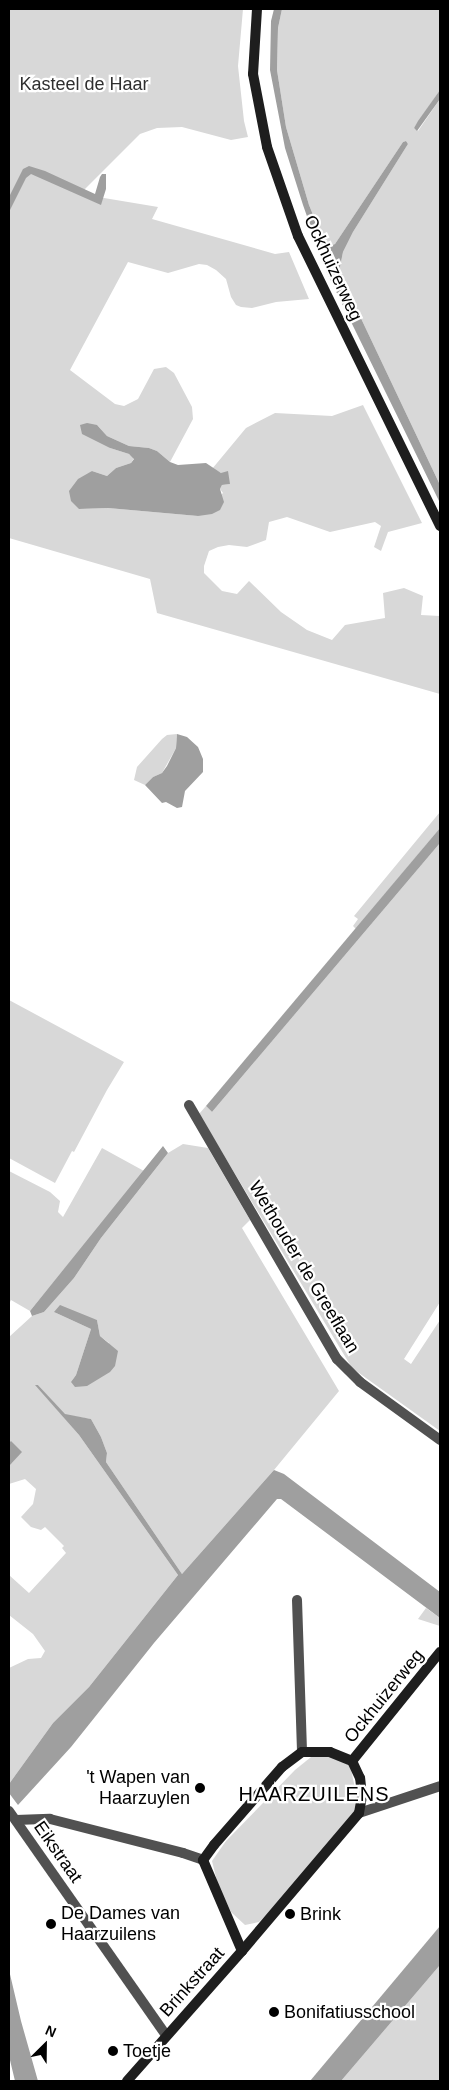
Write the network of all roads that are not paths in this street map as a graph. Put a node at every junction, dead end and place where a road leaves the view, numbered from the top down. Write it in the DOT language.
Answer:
graph roads {
  1 [pos="257,9"];
  2 [pos="440,526"];
  3 [pos="190,1105"];
  4 [pos="440,1440"];
  5 [pos="297,1600"];
  6 [pos="440,1652"];
  7 [pos="302,1752"];
  8 [pos="352,1760"];
  9 [pos="440,1786"];
  10 [pos="9,1811"];
  11 [pos="359,1813"];
  12 [pos="16,1820"];
  13 [pos="203,1860"];
  14 [pos="242,1951"];
  15 [pos="166,2035"];
  16 [pos="127,2081"];
  1 -- 2 [label="street, Ockhuizerweg"];
  3 -- 4 [label="street, Wethouder de Greeflaan"];
  5 -- 7 [label="street"];
  6 -- 8 [label="street, Ockhuizerweg"];
  7 -- 8 [label="street"];
  7 -- 13 [label="street"];
  8 -- 11 [label="street"];
  9 -- 11 [label="street"];
  10 -- 12 [label="street, Eikstraat"];
  11 -- 14 [label="street"];
  12 -- 13 [label="street"];
  12 -- 15 [label="street, Eikstraat"];
  13 -- 14 [label="street"];
  14 -- 15 [label="street, Brinkstraat"];
  15 -- 16 [label="street, Brinkstraat"];
}
